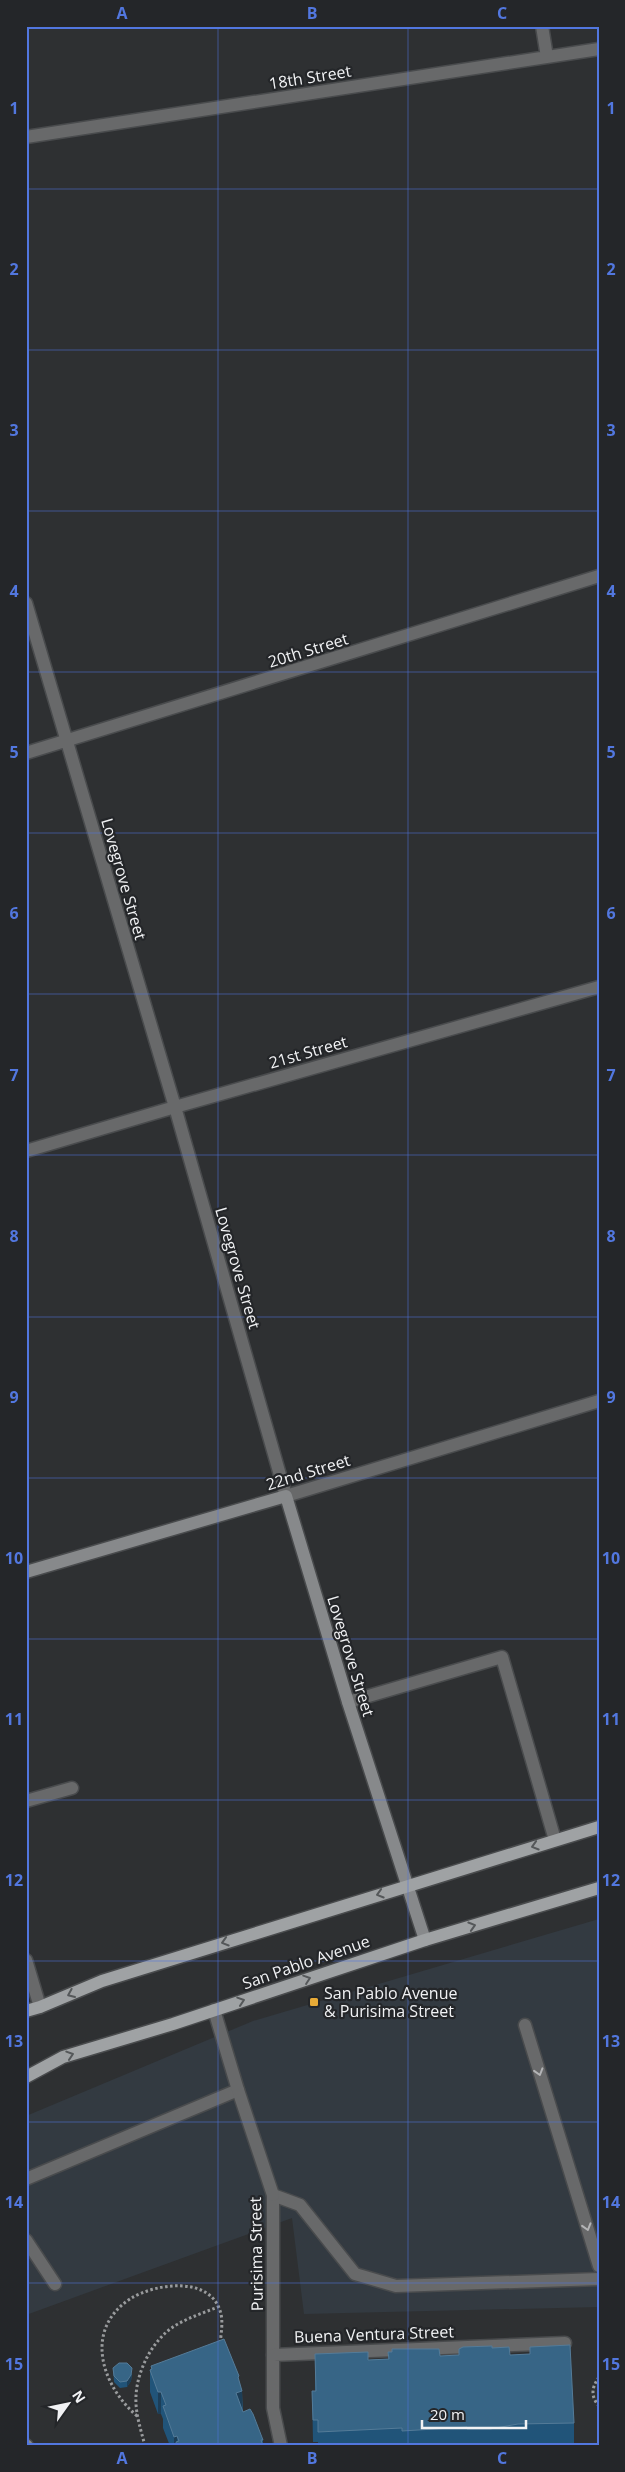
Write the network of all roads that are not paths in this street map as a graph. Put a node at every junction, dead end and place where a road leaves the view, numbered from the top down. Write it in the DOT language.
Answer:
graph roads {
  1 [pos="542,26"];
  2 [pos="599,49"];
  3 [pos="547,57"];
  4 [pos="26,137"];
  5 [pos="599,576"];
  6 [pos="26,602"];
  7 [pos="67,742"];
  8 [pos="26,753"];
  9 [pos="599,987"];
  10 [pos="175,1106"];
  11 [pos="26,1151"];
  12 [pos="599,1401"];
  13 [pos="286,1496"];
  14 [pos="26,1572"];
  15 [pos="348,1702"];
  16 [pos="72,1788"];
  17 [pos="26,1801"];
  18 [pos="599,1827"];
  19 [pos="555,1840"];
  20 [pos="408,1885"];
  21 [pos="599,1888"];
  22 [pos="425,1940"];
  23 [pos="26,1960"];
  24 [pos="40,2008"];
  25 [pos="214,2010"];
  26 [pos="26,2011"];
  27 [pos="525,2025"];
  28 [pos="26,2077"];
  29 [pos="238,2090"];
  30 [pos="26,2179"];
  31 [pos="273,2195"];
  32 [pos="26,2240"];
  33 [pos="599,2266"];
  34 [pos="599,2279"];
  35 [pos="54,2284"];
  36 [pos="565,2344"];
  37 [pos="273,2354"];
  38 [pos="281,2446"];
  1 -- 3 [label="street"];
  2 -- 3 [label="street, 18th Street"];
  3 -- 4 [label="street, 18th Street"];
  5 -- 7 [label="street, 20th Street"];
  6 -- 7 [label="street, Lovegrove Street"];
  7 -- 8 [label="street, 20th Street"];
  7 -- 10 [label="street, Lovegrove Street"];
  9 -- 10 [label="street, 21st Street"];
  10 -- 11 [label="street, 21st Street"];
  10 -- 13 [label="street, Lovegrove Street"];
  12 -- 13 [label="street, 22nd Street"];
  13 -- 14 [label="street, 22nd Street"];
  13 -- 15 [label="street, Lovegrove Street"];
  15 -- 19 [label="street"];
  15 -- 20 [label="street, Lovegrove Street"];
  16 -- 17 [label="street"];
  18 -- 19 [label="main road"];
  19 -- 20 [label="main road, one-way"];
  20 -- 22 [label="street, Lovegrove Street"];
  20 -- 24 [label="main road, one-way"];
  22 -- 21 [label="main road, San Pablo Avenue, one-way"];
  25 -- 22 [label="main road, San Pablo Avenue, one-way"];
  23 -- 24 [label="street"];
  24 -- 26 [label="main road"];
  28 -- 25 [label="main road, San Pablo Avenue, one-way"];
  25 -- 29 [label="street, Purisima Street"];
  27 -- 33 [label="street, one-way"];
  29 -- 30 [label="street"];
  29 -- 31 [label="street, Purisima Street"];
  31 -- 34 [label="street"];
  31 -- 37 [label="street, Purisima Street"];
  32 -- 35 [label="street"];
  36 -- 37 [label="street, Buena Ventura Street"];
  37 -- 38 [label="street, Purisima Street"];
}
